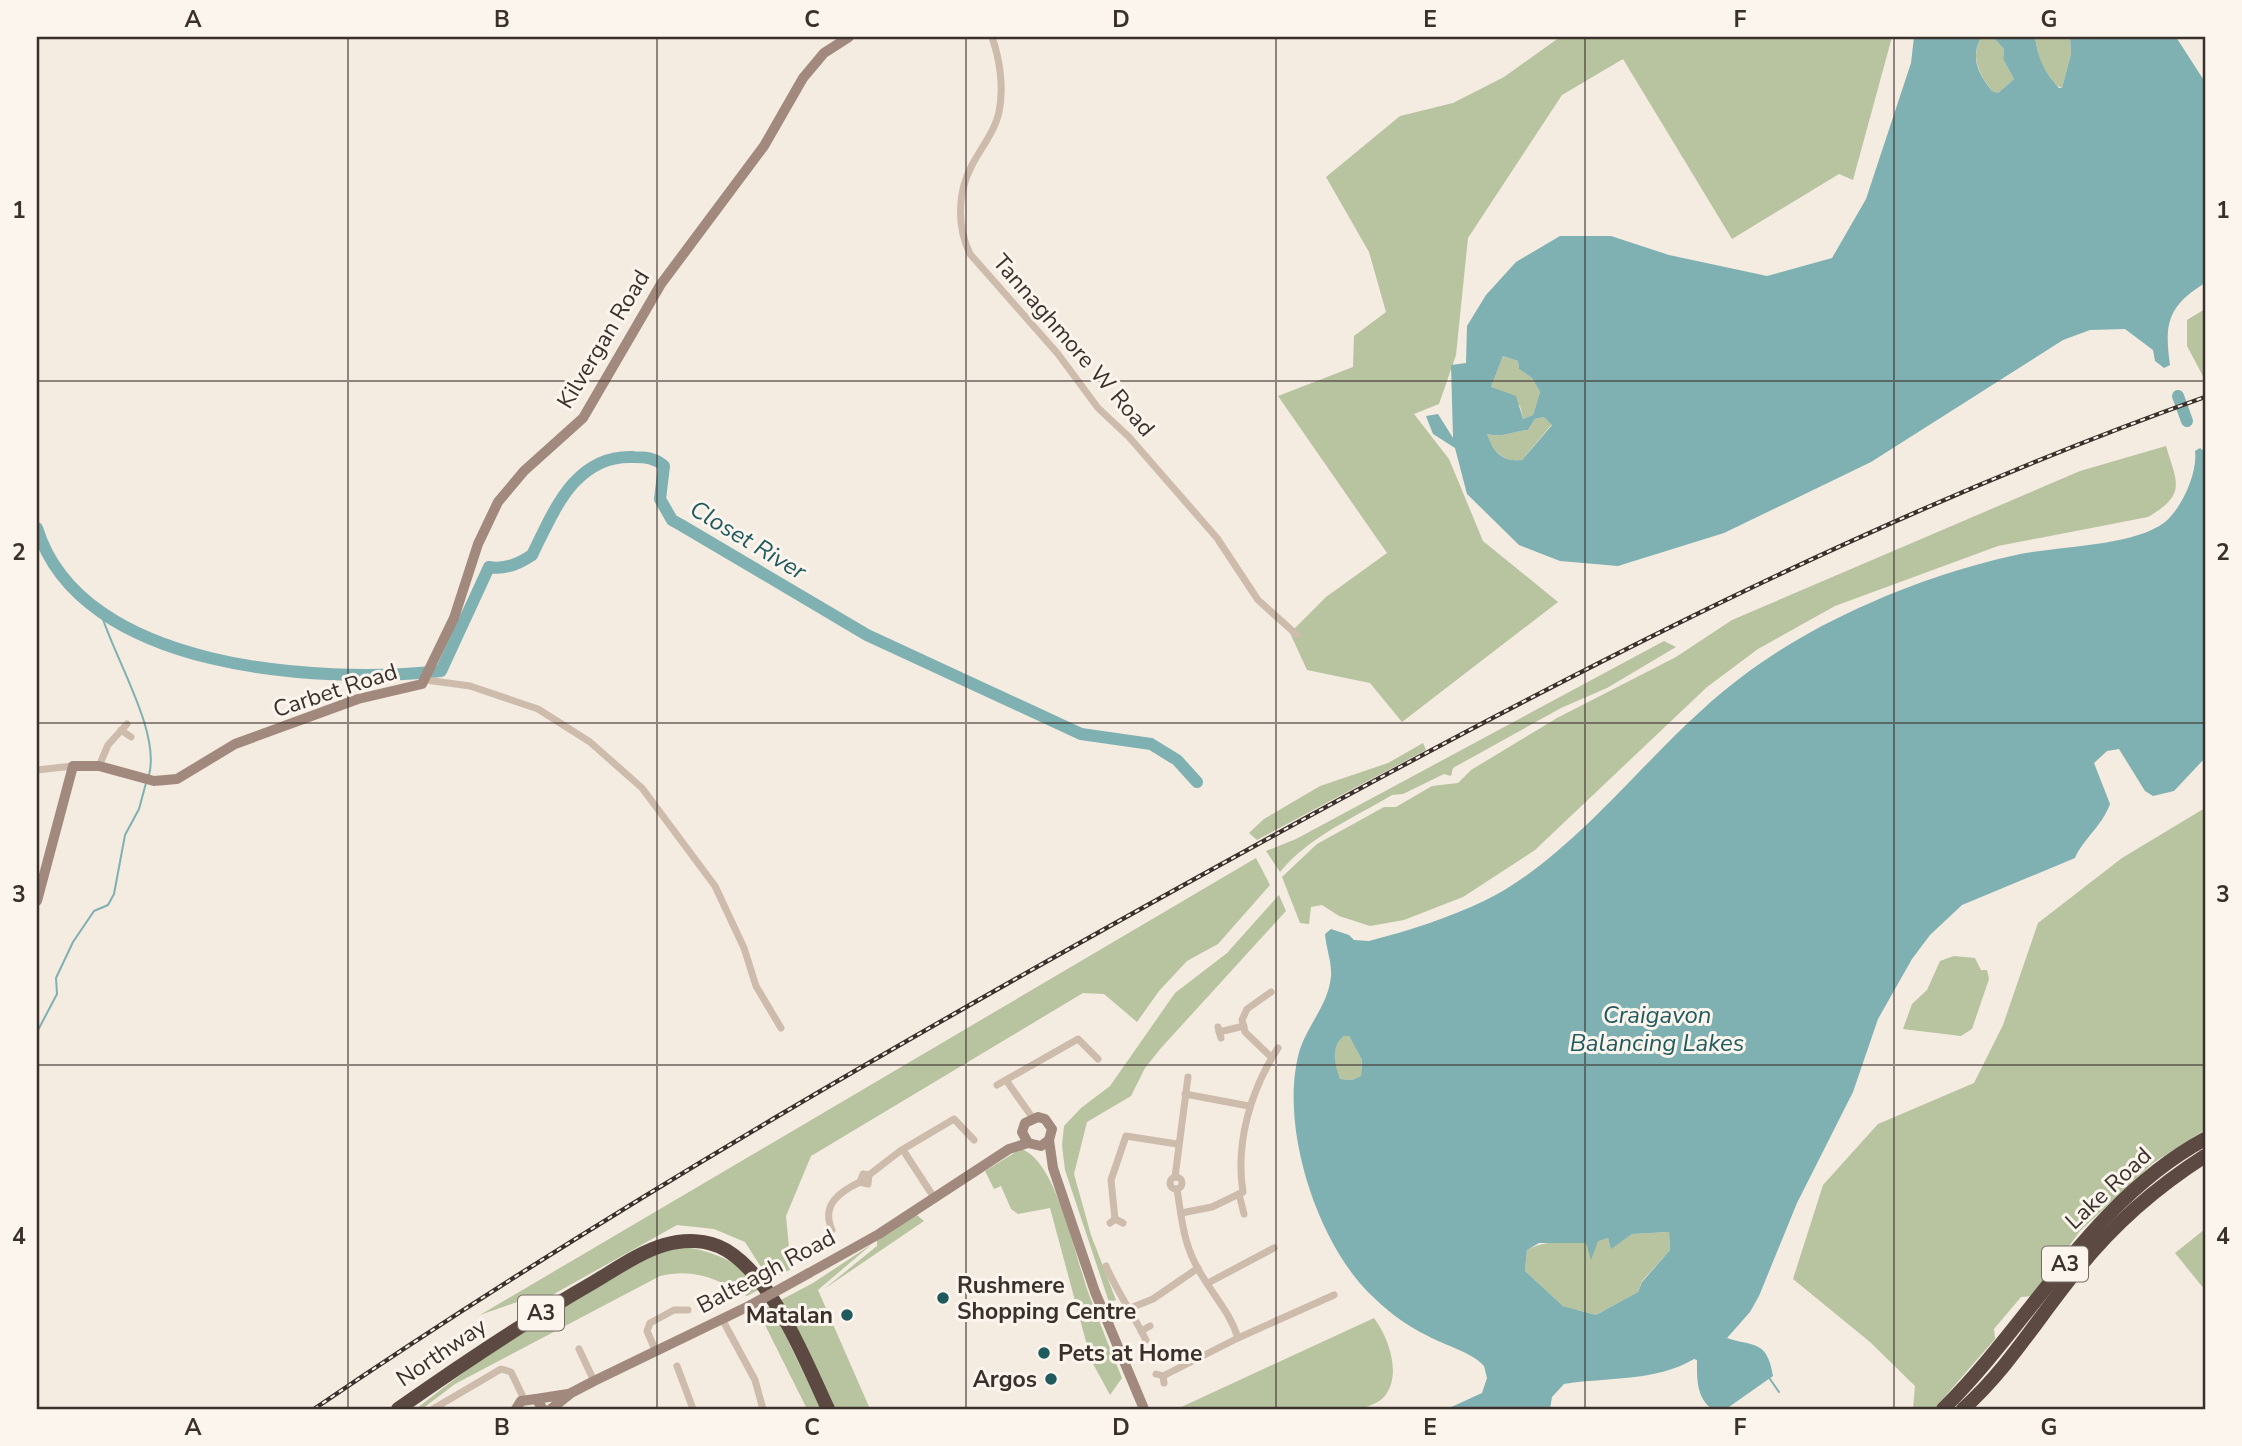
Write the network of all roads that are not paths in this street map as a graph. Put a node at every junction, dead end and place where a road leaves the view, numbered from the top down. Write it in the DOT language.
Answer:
graph roads {
  1 [pos="849,37"];
  2 [pos="992,37"];
  3 [pos="1297,635"];
  4 [pos="427,679"];
  5 [pos="131,737"];
  6 [pos="73,766"];
  7 [pos="99,766"];
  8 [pos="37,770"];
  9 [pos="37,901"];
  10 [pos="1270,996"];
  11 [pos="1244,1026"];
  12 [pos="781,1028"];
  13 [pos="1219,1032"];
  14 [pos="1278,1048"];
  15 [pos="1271,1057"];
  16 [pos="1098,1059"];
  17 [pos="1188,1077"];
  18 [pos="1006,1080"];
  19 [pos="997,1085"];
  20 [pos="1185,1094"];
  21 [pos="1250,1106"];
  22 [pos="1032,1117"];
  23 [pos="2205,1139"];
  24 [pos="974,1140"];
  25 [pos="1029,1140"];
  26 [pos="1049,1140"];
  27 [pos="1177,1144"];
  28 [pos="903,1150"];
  29 [pos="2205,1156"];
  30 [pos="1053,1168"];
  31 [pos="1239,1194"];
  32 [pos="931,1202"];
  33 [pos="1181,1213"];
  34 [pos="1244,1214"];
  35 [pos="1116,1222"];
  36 [pos="832,1230"];
  37 [pos="1274,1248"];
  38 [pos="1106,1266"];
  39 [pos="1198,1268"];
  40 [pos="1208,1283"];
  41 [pos="1334,1295"];
  42 [pos="1130,1309"];
  43 [pos="688,1310"];
  44 [pos="1105,1318"];
  45 [pos="722,1320"];
  46 [pos="1150,1326"];
  47 [pos="1141,1331"];
  48 [pos="1238,1338"];
  49 [pos="1146,1340"];
  50 [pos="579,1349"];
  51 [pos="656,1352"];
  52 [pos="677,1366"];
  53 [pos="1161,1378"];
  54 [pos="594,1381"];
  55 [pos="571,1393"];
  56 [pos="521,1404"];
  57 [pos="398,1409"];
  58 [pos="433,1409"];
  59 [pos="543,1409"];
  60 [pos="551,1409"];
  61 [pos="693,1409"];
  62 [pos="763,1409"];
  63 [pos="828,1409"];
  64 [pos="1144,1409"];
  65 [pos="1943,1409"];
  66 [pos="1963,1409"];
  1 -- 4 [label="street, Kilvergan Road"];
  2 -- 3 [label="street, Tannaghmore W Road"];
  4 -- 7 [label="street, Carbet Road"];
  4 -- 12 [label="street, Carbet Road"];
  5 -- 7 [label="street"];
  6 -- 7 [label="street, Carbet Road"];
  6 -- 8 [label="street, Carbet Road"];
  6 -- 9 [label="street"];
  10 -- 11 [label="street"];
  11 -- 13 [label="street"];
  11 -- 15 [label="street"];
  14 -- 15 [label="street"];
  15 -- 21 [label="street"];
  16 -- 18 [label="street"];
  17 -- 20 [label="street"];
  18 -- 19 [label="street"];
  18 -- 22 [label="street"];
  20 -- 21 [label="street"];
  20 -- 27 [label="street"];
  21 -- 31 [label="street"];
  22 -- 25 [label="street"];
  22 -- 26 [label="street"];
  23 -- 65 [label="highway, Lake Road / A3"];
  24 -- 28 [label="street"];
  25 -- 26 [label="street"];
  25 -- 30 [label="street"];
  25 -- 32 [label="street, Balteagh Road"];
  26 -- 30 [label="street"];
  27 -- 33 [label="street"];
  27 -- 35 [label="street"];
  28 -- 32 [label="street"];
  28 -- 36 [label="street"];
  29 -- 66 [label="highway, Lake Road / A3"];
  30 -- 44 [label="street"];
  31 -- 33 [label="street"];
  31 -- 34 [label="street"];
  32 -- 45 [label="street, Balteagh Road, bridge"];
  33 -- 39 [label="street"];
  37 -- 40 [label="street"];
  38 -- 42 [label="street"];
  39 -- 40 [label="street"];
  39 -- 42 [label="street"];
  40 -- 48 [label="street"];
  41 -- 48 [label="street"];
  42 -- 44 [label="street"];
  42 -- 47 [label="street"];
  43 -- 51 [label="street"];
  44 -- 64 [label="street"];
  45 -- 51 [label="street, Balteagh Road"];
  45 -- 62 [label="street"];
  46 -- 47 [label="street"];
  47 -- 49 [label="street"];
  48 -- 53 [label="street"];
  50 -- 54 [label="street"];
  51 -- 54 [label="street, Balteagh Road"];
  52 -- 61 [label="street"];
  54 -- 55 [label="street, Balteagh Road"];
  55 -- 56 [label="street, Balteagh Road"];
  55 -- 60 [label="street, Balteagh Road"];
  56 -- 58 [label="street"];
  56 -- 59 [label="street"];
  57 -- 63 [label="highway, Northway / A3"];
}
